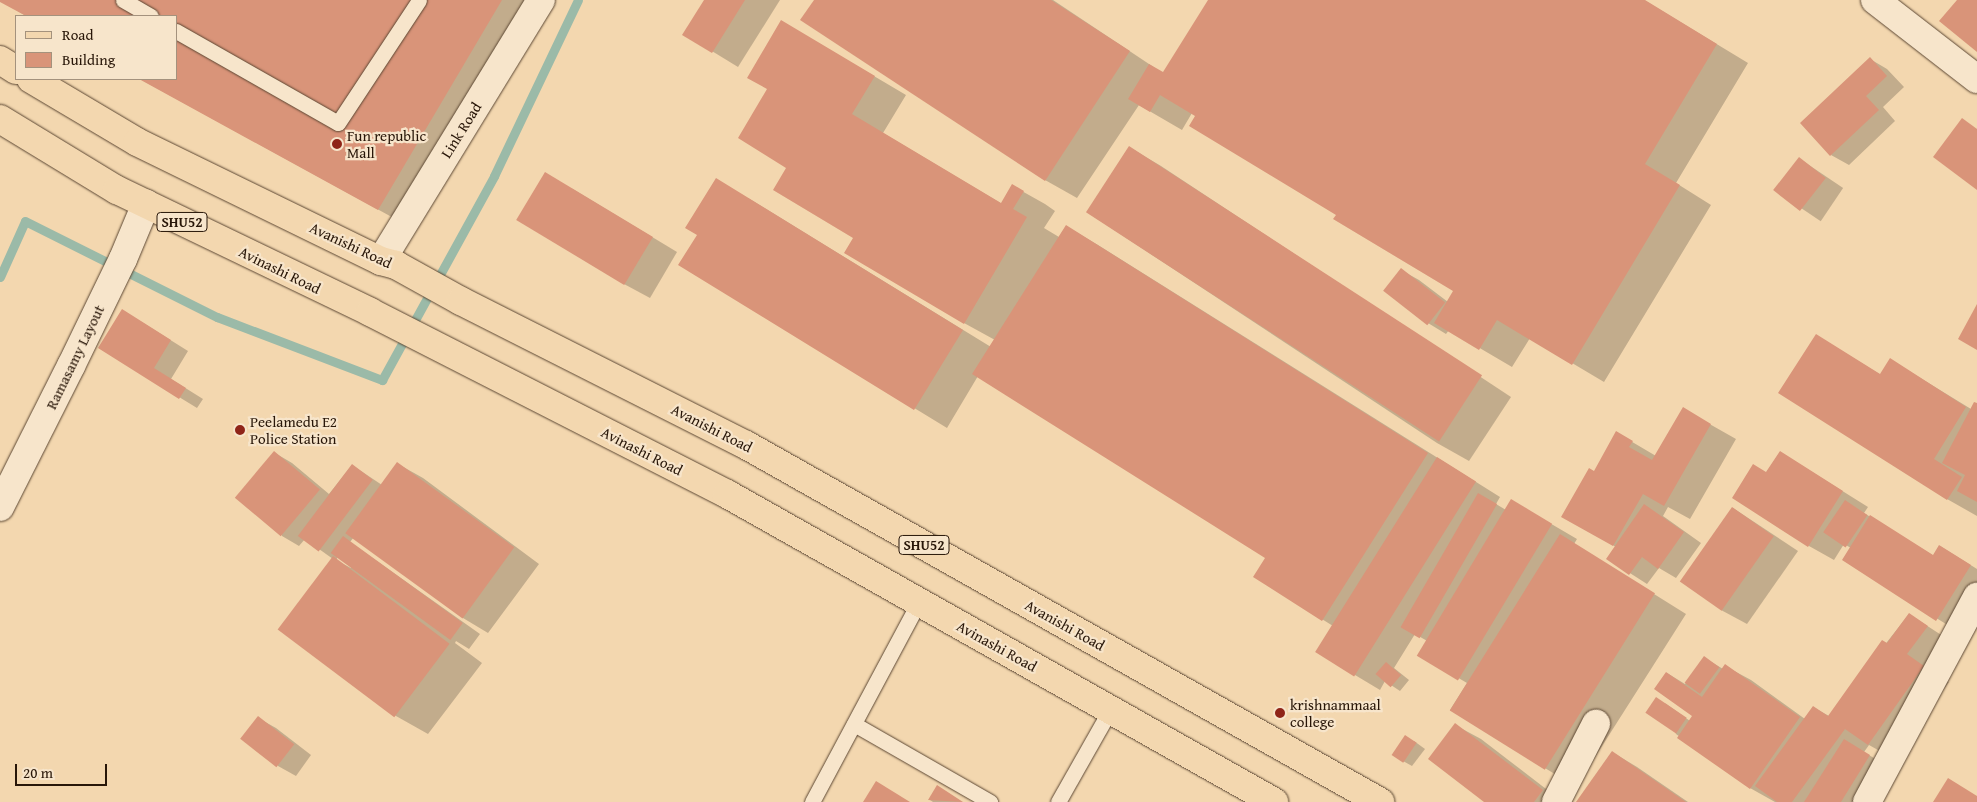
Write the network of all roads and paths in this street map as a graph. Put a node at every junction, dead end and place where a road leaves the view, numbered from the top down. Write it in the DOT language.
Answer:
graph roads {
  1 [pos="123,0"];
  2 [pos="419,0"];
  3 [pos="541,0"];
  4 [pos="1875,0"];
  5 [pos="149,15"];
  6 [pos="178,32"];
  7 [pos="0,60"];
  8 [pos="15,69"];
  9 [pos="33,80"];
  10 [pos="1977,80"];
  11 [pos="0,119"];
  12 [pos="146,204"];
  13 [pos="389,263"];
  14 [pos="0,506"];
  15 [pos="1977,597"];
  16 [pos="919,602"];
  17 [pos="1110,710"];
  18 [pos="854,724"];
  19 [pos="1596,724"];
  20 [pos="812,802"];
  21 [pos="990,802"];
  22 [pos="1058,802"];
  23 [pos="1274,802"];
  24 [pos="1380,802"];
  25 [pos="1556,802"];
  26 [pos="1867,802"];
  1 -- 5 [label="lane"];
  2 -- 6 [label="lane"];
  3 -- 13 [label="street, Link Road"];
  4 -- 10 [label="street"];
  7 -- 8 [label="main road"];
  9 -- 13 [label="main road, Avanishi Road / SHU52"];
  11 -- 12 [label="main road, Avinashi Road / SHU52"];
  12 -- 14 [label="street, Ramasamy Layout"];
  12 -- 16 [label="main road, Avinashi Road / SHU52"];
  13 -- 24 [label="main road, Avanishi Road / SHU52"];
  15 -- 26 [label="street"];
  16 -- 17 [label="main road, Avinashi Road / SHU52"];
  16 -- 18 [label="lane"];
  17 -- 22 [label="lane"];
  17 -- 23 [label="main road, Avinashi Road / SHU52"];
  18 -- 20 [label="lane"];
  18 -- 21 [label="lane"];
  19 -- 25 [label="street"];
}
